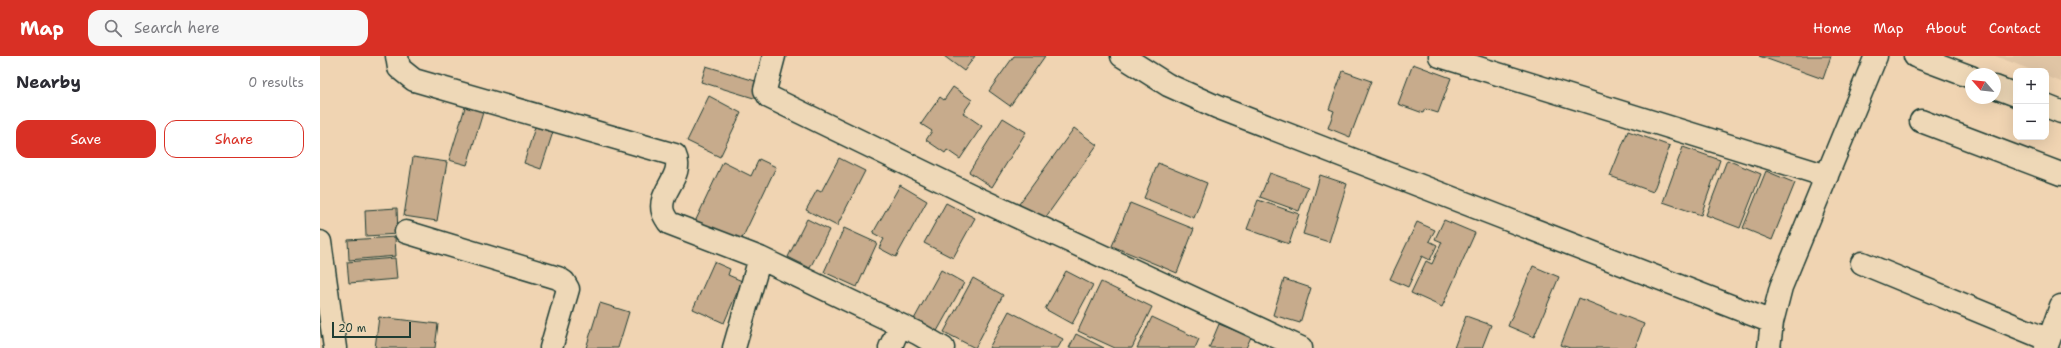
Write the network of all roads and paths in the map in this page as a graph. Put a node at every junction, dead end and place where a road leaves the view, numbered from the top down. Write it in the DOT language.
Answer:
graph roads {
  1 [pos="398,56"];
  2 [pos="774,56"];
  3 [pos="1122,56"];
  4 [pos="1440,56"];
  5 [pos="1876,56"];
  6 [pos="1915,56"];
  7 [pos="1478,61"];
  8 [pos="1965,75"];
  9 [pos="2001,89"];
  10 [pos="2013,94"];
  11 [pos="2049,107"];
  12 [pos="2061,112"];
  13 [pos="1921,121"];
  14 [pos="2061,174"];
  15 [pos="1827,176"];
  16 [pos="406,232"];
  17 [pos="320,242"];
  18 [pos="760,258"];
  19 [pos="1862,263"];
  20 [pos="2061,306"];
  21 [pos="1772,322"];
  22 [pos="900,325"];
  23 [pos="2047,344"];
  24 [pos="335,348"];
  25 [pos="551,348"];
  26 [pos="734,348"];
  27 [pos="890,348"];
  28 [pos="942,348"];
  29 [pos="1301,348"];
  30 [pos="1769,348"];
  1 -- 18 [label="street"];
  2 -- 29 [label="street"];
  3 -- 21 [label="street"];
  4 -- 7 [label="street"];
  5 -- 15 [label="street"];
  6 -- 8 [label="street"];
  7 -- 15 [label="street"];
  9 -- 10 [label="street"];
  11 -- 12 [label="street"];
  13 -- 14 [label="street"];
  15 -- 21 [label="street"];
  16 -- 25 [label="street"];
  17 -- 24 [label="street"];
  18 -- 22 [label="street"];
  18 -- 26 [label="street"];
  19 -- 23 [label="street"];
  20 -- 23 [label="street"];
  21 -- 30 [label="street"];
  22 -- 27 [label="street"];
  22 -- 28 [label="street"];
}
